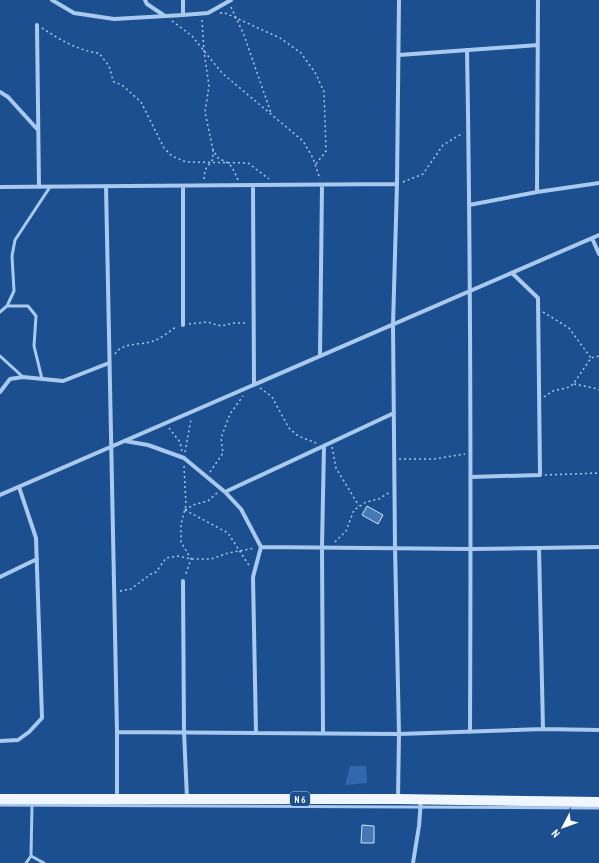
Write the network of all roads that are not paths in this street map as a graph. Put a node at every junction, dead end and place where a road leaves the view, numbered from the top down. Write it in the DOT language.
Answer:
graph roads {
  1 [pos="52,0"];
  2 [pos="145,0"];
  3 [pos="183,0"];
  4 [pos="399,0"];
  5 [pos="538,0"];
  6 [pos="230,1"];
  7 [pos="184,15"];
  8 [pos="165,16"];
  9 [pos="37,25"];
  10 [pos="538,45"];
  11 [pos="467,50"];
  12 [pos="399,55"];
  13 [pos="0,92"];
  14 [pos="38,130"];
  15 [pos="599,183"];
  16 [pos="397,184"];
  17 [pos="253,185"];
  18 [pos="322,185"];
  19 [pos="106,186"];
  20 [pos="183,186"];
  21 [pos="0,187"];
  22 [pos="39,187"];
  23 [pos="50,187"];
  24 [pos="537,192"];
  25 [pos="469,204"];
  26 [pos="599,235"];
  27 [pos="592,238"];
  28 [pos="599,254"];
  29 [pos="512,273"];
  30 [pos="469,292"];
  31 [pos="7,306"];
  32 [pos="0,312"];
  33 [pos="183,325"];
  34 [pos="393,325"];
  35 [pos="0,356"];
  36 [pos="320,356"];
  37 [pos="109,363"];
  38 [pos="23,377"];
  39 [pos="42,379"];
  40 [pos="252,385"];
  41 [pos="0,392"];
  42 [pos="394,413"];
  43 [pos="124,441"];
  44 [pos="324,446"];
  45 [pos="111,447"];
  46 [pos="471,477"];
  47 [pos="18,487"];
  48 [pos="225,492"];
  49 [pos="0,495"];
  50 [pos="261,547"];
  51 [pos="322,547"];
  52 [pos="599,547"];
  53 [pos="395,548"];
  54 [pos="539,548"];
  55 [pos="471,549"];
  56 [pos="37,559"];
  57 [pos="0,577"];
  58 [pos="184,581"];
  59 [pos="543,730"];
  60 [pos="599,730"];
  61 [pos="117,732"];
  62 [pos="184,732"];
  63 [pos="470,732"];
  64 [pos="256,733"];
  65 [pos="323,733"];
  66 [pos="399,734"];
  67 [pos="0,740"];
  68 [pos="0,799"];
  69 [pos="117,799"];
  70 [pos="187,799"];
  71 [pos="398,799"];
  72 [pos="32,802"];
  73 [pos="599,802"];
  74 [pos="421,803"];
  75 [pos="0,805"];
  76 [pos="599,808"];
  77 [pos="31,856"];
  78 [pos="26,863"];
  79 [pos="44,863"];
  80 [pos="413,863"];
  1 -- 8 [label="street"];
  2 -- 8 [label="street"];
  3 -- 7 [label="street"];
  4 -- 12 [label="street"];
  5 -- 10 [label="street"];
  6 -- 7 [label="street"];
  7 -- 8 [label="street"];
  9 -- 14 [label="street"];
  10 -- 11 [label="street"];
  10 -- 24 [label="street"];
  11 -- 12 [label="street"];
  11 -- 25 [label="street"];
  12 -- 16 [label="street"];
  13 -- 14 [label="street"];
  14 -- 22 [label="street"];
  15 -- 24 [label="street"];
  16 -- 18 [label="street"];
  16 -- 34 [label="street"];
  17 -- 18 [label="street"];
  17 -- 20 [label="street"];
  17 -- 40 [label="street"];
  18 -- 36 [label="street"];
  19 -- 20 [label="street"];
  19 -- 23 [label="street"];
  19 -- 37 [label="street"];
  20 -- 33 [label="street"];
  21 -- 22 [label="street"];
  22 -- 23 [label="street"];
  23 -- 31 [label="lane"];
  24 -- 25 [label="street"];
  25 -- 30 [label="street"];
  26 -- 27 [label="street"];
  27 -- 28 [label="street"];
  27 -- 29 [label="street"];
  29 -- 30 [label="street"];
  29 -- 46 [label="street"];
  30 -- 34 [label="street"];
  30 -- 46 [label="street"];
  31 -- 32 [label="lane"];
  31 -- 39 [label="lane"];
  34 -- 36 [label="street"];
  34 -- 42 [label="street"];
  35 -- 38 [label="lane"];
  36 -- 40 [label="street"];
  37 -- 39 [label="street"];
  37 -- 45 [label="street"];
  38 -- 39 [label="street"];
  38 -- 41 [label="street"];
  40 -- 43 [label="street"];
  42 -- 44 [label="street"];
  42 -- 53 [label="street"];
  43 -- 45 [label="street"];
  43 -- 48 [label="street"];
  44 -- 48 [label="street"];
  44 -- 51 [label="street"];
  45 -- 47 [label="street"];
  45 -- 61 [label="street"];
  46 -- 55 [label="street"];
  47 -- 49 [label="street"];
  47 -- 56 [label="street"];
  48 -- 50 [label="street"];
  50 -- 51 [label="street"];
  50 -- 64 [label="street"];
  51 -- 53 [label="street"];
  51 -- 65 [label="street"];
  52 -- 54 [label="street"];
  53 -- 55 [label="street"];
  53 -- 66 [label="street"];
  54 -- 55 [label="street"];
  54 -- 59 [label="street"];
  55 -- 63 [label="street"];
  56 -- 57 [label="street"];
  56 -- 67 [label="street"];
  58 -- 62 [label="street"];
  59 -- 60 [label="street"];
  59 -- 63 [label="street"];
  61 -- 62 [label="street"];
  61 -- 69 [label="street"];
  62 -- 64 [label="street"];
  62 -- 70 [label="street"];
  63 -- 66 [label="street"];
  64 -- 65 [label="street"];
  65 -- 66 [label="street"];
  66 -- 71 [label="street"];
  68 -- 72 [label="main road, N 6"];
  69 -- 70 [label="main road, N 6"];
  69 -- 72 [label="main road, N 6"];
  70 -- 71 [label="main road, N 6"];
  71 -- 74 [label="main road, N 6"];
  72 -- 74 [label="lane"];
  72 -- 75 [label="lane"];
  72 -- 77 [label="lane"];
  73 -- 74 [label="main road, N 6"];
  74 -- 76 [label="lane"];
  74 -- 80 [label="street"];
  77 -- 78 [label="lane"];
  77 -- 79 [label="lane"];
}
